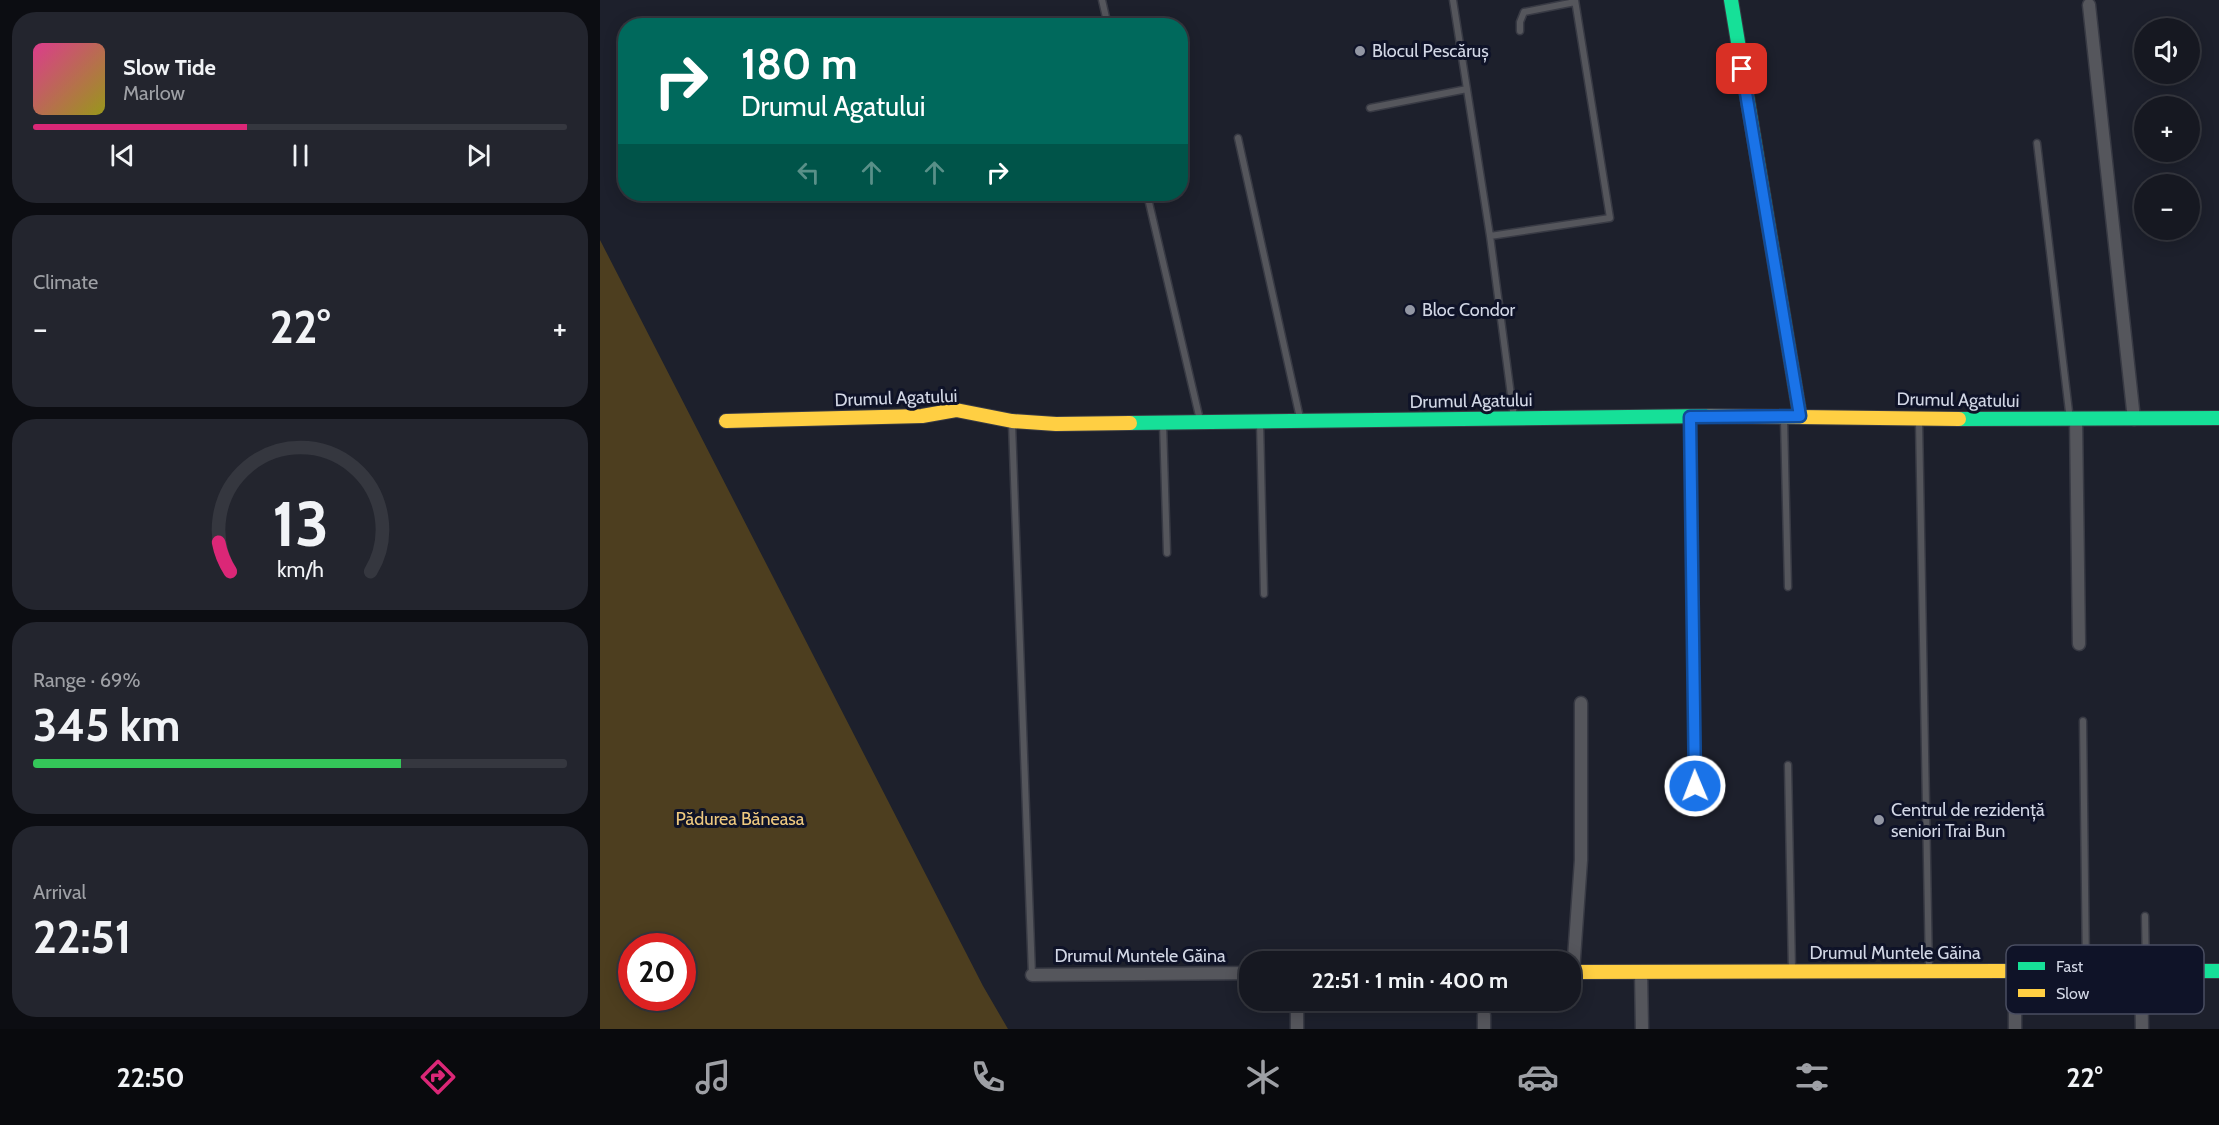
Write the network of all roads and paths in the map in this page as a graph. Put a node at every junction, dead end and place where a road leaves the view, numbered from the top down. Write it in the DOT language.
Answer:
graph roads {
  1 [pos="1102,0"];
  2 [pos="1453,0"];
  3 [pos="1731,0"];
  4 [pos="1575,1"];
  5 [pos="2089,5"];
  6 [pos="1106,18"];
  7 [pos="1520,31"];
  8 [pos="1467,89"];
  9 [pos="1370,108"];
  10 [pos="1238,138"];
  11 [pos="2037,143"];
  12 [pos="1149,201"];
  13 [pos="1490,236"];
  14 [pos="1784,416"];
  15 [pos="1800,416"];
  16 [pos="1690,417"];
  17 [pos="1919,417"];
  18 [pos="1514,418"];
  19 [pos="2219,418"];
  20 [pos="2073,419"];
  21 [pos="2134,419"];
  22 [pos="726,421"];
  23 [pos="1012,421"];
  24 [pos="1260,422"];
  25 [pos="1300,422"];
  26 [pos="1200,423"];
  27 [pos="1163,424"];
  28 [pos="1167,553"];
  29 [pos="1788,587"];
  30 [pos="1264,594"];
  31 [pos="2079,644"];
  32 [pos="1581,703"];
  33 [pos="2083,721"];
  34 [pos="1788,765"];
  35 [pos="1696,809"];
  36 [pos="2145,916"];
  37 [pos="2086,945"];
  38 [pos="2144,945"];
  39 [pos="1574,951"];
  40 [pos="1792,971"];
  41 [pos="1929,971"];
  42 [pos="2006,971"];
  43 [pos="2204,971"];
  44 [pos="2219,971"];
  45 [pos="1581,972"];
  46 [pos="1641,972"];
  47 [pos="1239,973"];
  48 [pos="1032,975"];
  49 [pos="1297,1011"];
  50 [pos="2142,1014"];
  51 [pos="1484,1015"];
  52 [pos="1297,1029"];
  53 [pos="1484,1029"];
  54 [pos="1642,1029"];
  55 [pos="2142,1029"];
  1 -- 6 [label="lane"];
  2 -- 8 [label="lane"];
  3 -- 15 [label="street"];
  4 -- 7 [label="lane"];
  4 -- 13 [label="lane"];
  5 -- 21 [label="street"];
  8 -- 9 [label="lane"];
  8 -- 13 [label="lane"];
  10 -- 25 [label="lane"];
  11 -- 20 [label="lane"];
  12 -- 26 [label="lane"];
  13 -- 18 [label="lane"];
  14 -- 15 [label="street, Drumul Agatului"];
  14 -- 16 [label="street, Drumul Agatului"];
  14 -- 29 [label="lane"];
  15 -- 17 [label="street, Drumul Agatului"];
  16 -- 18 [label="street, Drumul Agatului"];
  16 -- 35 [label="lane"];
  17 -- 20 [label="street, Drumul Agatului"];
  17 -- 41 [label="lane"];
  18 -- 25 [label="street, Drumul Agatului"];
  19 -- 21 [label="street, Drumul Agatului"];
  20 -- 21 [label="street, Drumul Agatului"];
  20 -- 31 [label="street"];
  22 -- 23 [label="street, Drumul Agatului"];
  23 -- 27 [label="street, Drumul Agatului"];
  23 -- 48 [label="lane"];
  24 -- 25 [label="street, Drumul Agatului"];
  24 -- 26 [label="street, Drumul Agatului"];
  24 -- 30 [label="lane"];
  26 -- 27 [label="street, Drumul Agatului"];
  27 -- 28 [label="lane"];
  32 -- 39 [label="street"];
  33 -- 37 [label="lane"];
  34 -- 40 [label="lane"];
  36 -- 38 [label="lane"];
  40 -- 41 [label="street, Drumul Muntele Găina"];
  40 -- 46 [label="street, Drumul Muntele Găina"];
  41 -- 42 [label="street, Drumul Muntele Găina"];
  43 -- 44 [label="street, Drumul Muntele Găina"];
  45 -- 46 [label="street, Drumul Muntele Găina"];
  46 -- 54 [label="street"];
  47 -- 48 [label="street, Drumul Muntele Găina"];
  49 -- 52 [label="street"];
  50 -- 55 [label="street"];
  51 -- 53 [label="street"];
}
